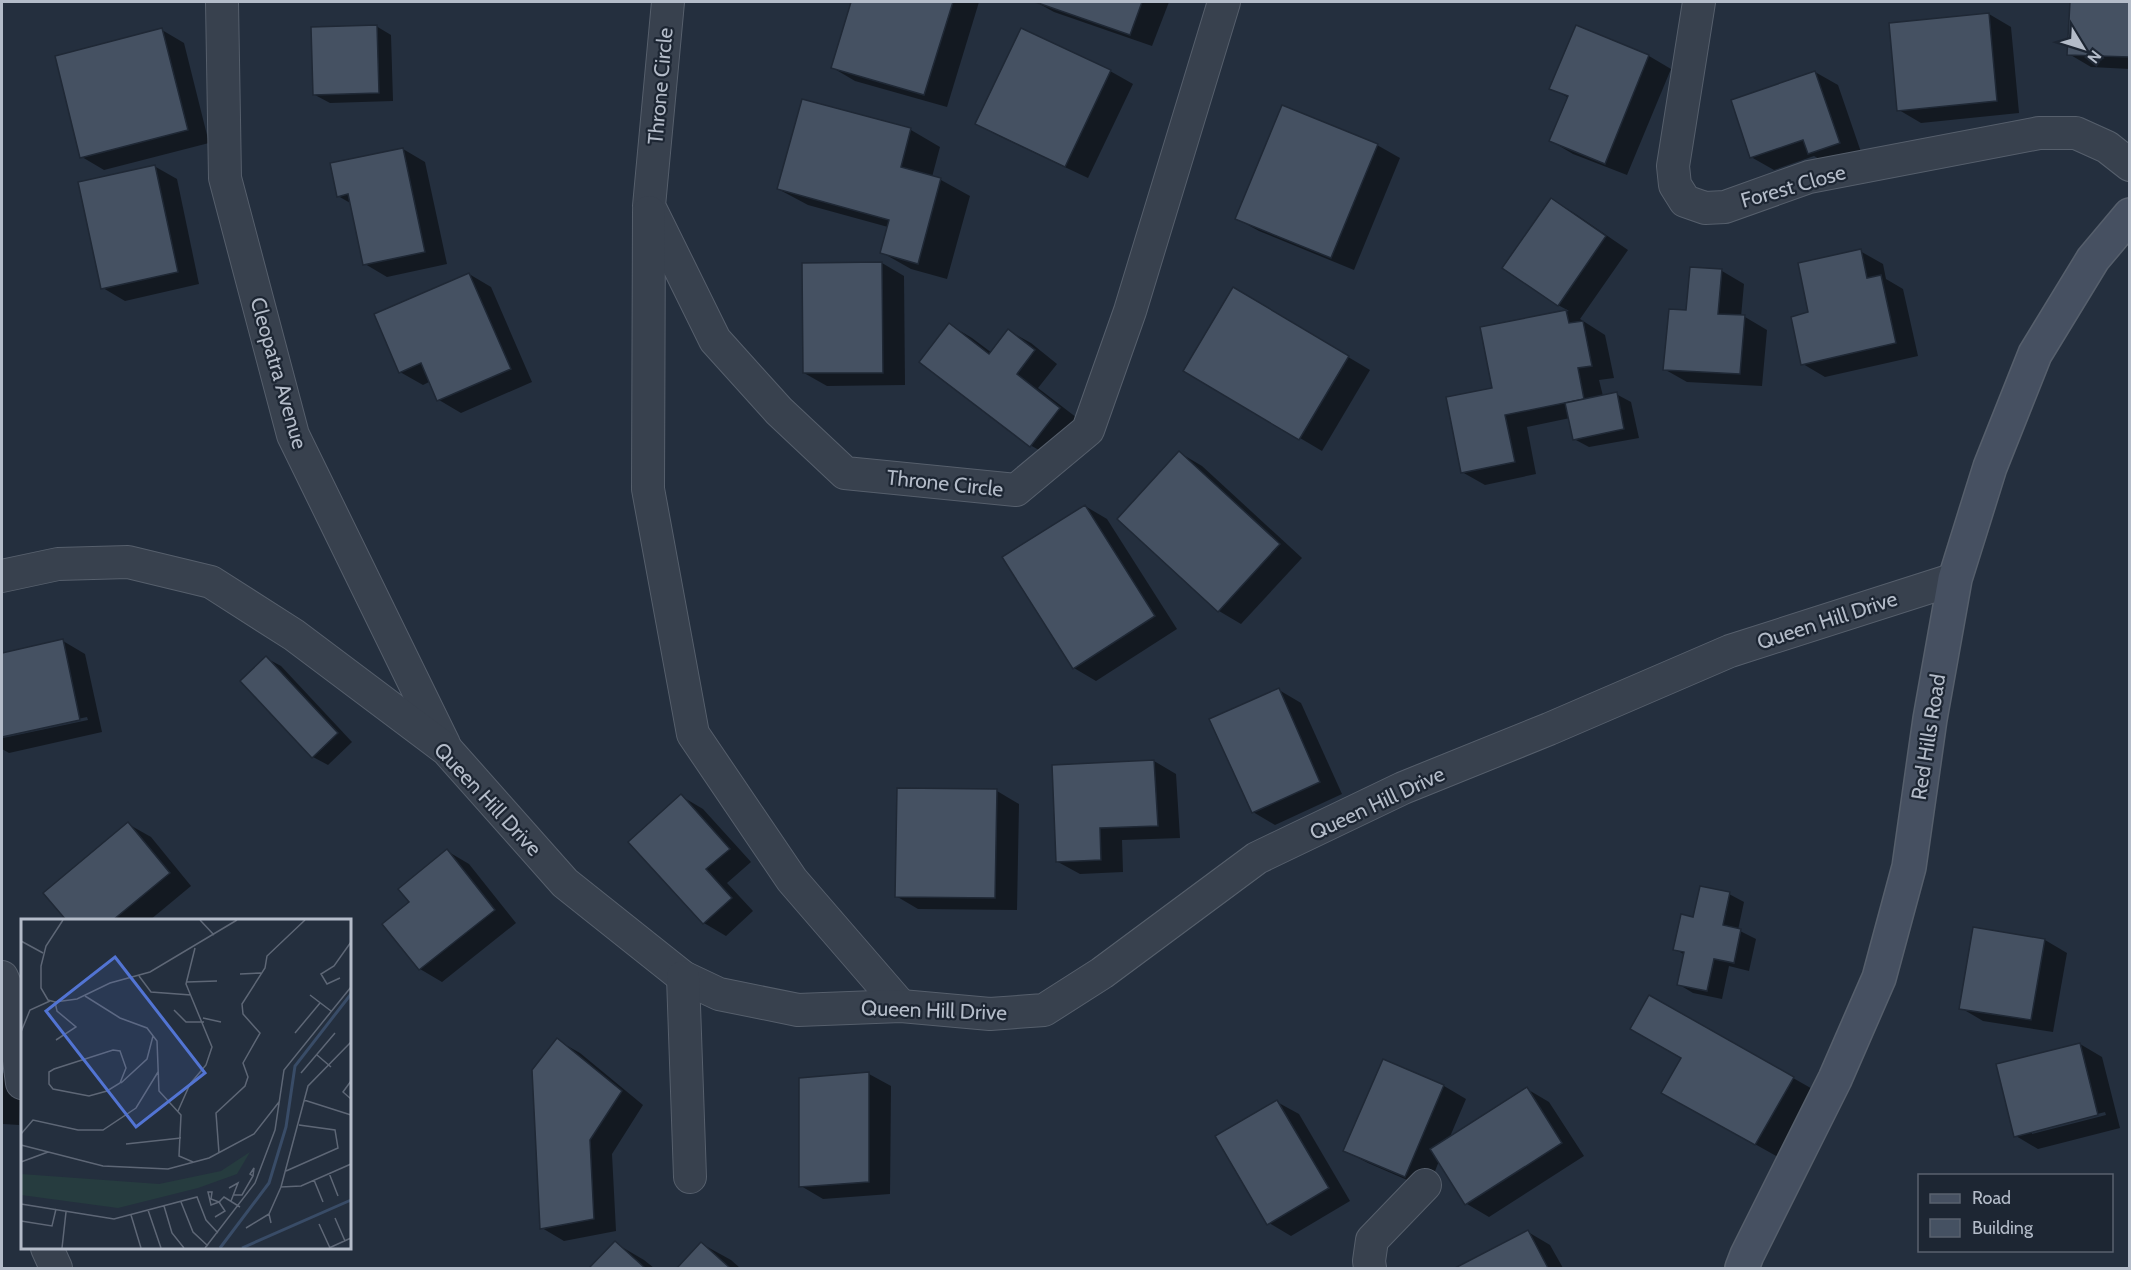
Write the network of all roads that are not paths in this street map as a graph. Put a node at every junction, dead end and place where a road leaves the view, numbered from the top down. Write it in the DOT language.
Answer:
graph roads {
  1 [pos="222,2"];
  2 [pos="668,2"];
  3 [pos="1224,2"];
  4 [pos="1699,2"];
  5 [pos="2130,165"];
  6 [pos="649,206"];
  7 [pos="2130,215"];
  8 [pos="2,576"];
  9 [pos="1955,579"];
  10 [pos="447,750"];
  11 [pos="2,977"];
  12 [pos="683,977"];
  13 [pos="901,1006"];
  14 [pos="21,1075"];
  15 [pos="690,1178"];
  16 [pos="1425,1185"];
  17 [pos="47,1249"];
  18 [pos="56,1269"];
  19 [pos="1370,1269"];
  20 [pos="1742,1269"];
  1 -- 10 [label="street, Cleopatra Avenue"];
  2 -- 6 [label="street, Throne Circle"];
  3 -- 6 [label="street, Throne Circle"];
  4 -- 5 [label="street, Forest Close"];
  6 -- 13 [label="street, Throne Circle"];
  7 -- 9 [label="main road, Red Hills Road"];
  8 -- 10 [label="street, Queen Hill Drive"];
  9 -- 13 [label="street, Queen Hill Drive"];
  9 -- 20 [label="main road, Red Hills Road"];
  10 -- 12 [label="street, Queen Hill Drive"];
  11 -- 14 [label="street"];
  12 -- 13 [label="street, Queen Hill Drive"];
  12 -- 15 [label="street"];
  16 -- 19 [label="street"];
  17 -- 18 [label="street"];
}
